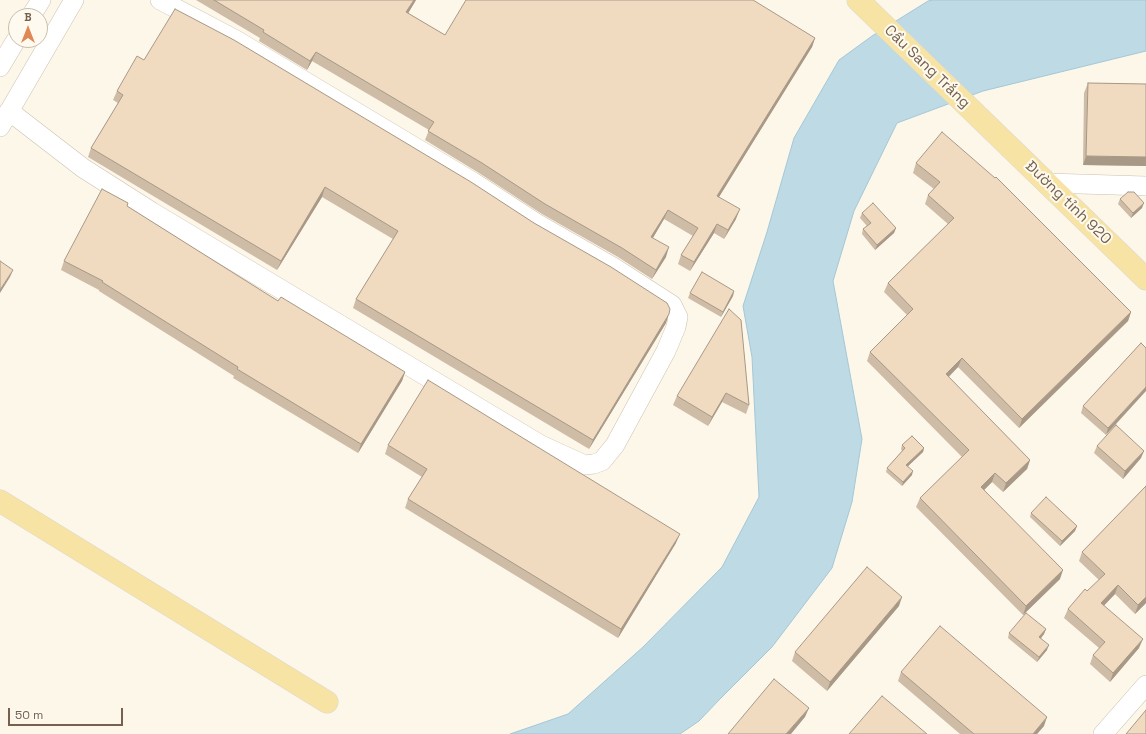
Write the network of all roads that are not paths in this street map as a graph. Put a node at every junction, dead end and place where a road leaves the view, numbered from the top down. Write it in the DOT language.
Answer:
graph roads {
  1 [pos="74,0"];
  2 [pos="160,0"];
  3 [pos="862,3"];
  4 [pos="11,48"];
  5 [pos="0,67"];
  6 [pos="9,111"];
  7 [pos="989,127"];
  8 [pos="0,128"];
  9 [pos="1047,183"];
  10 [pos="1146,186"];
  11 [pos="1146,279"];
  12 [pos="0,501"];
  13 [pos="1146,685"];
  14 [pos="327,702"];
  15 [pos="1102,734"];
  1 -- 6 [label="street"];
  2 -- 6 [label="street"];
  3 -- 7 [label="main road, Cầu Sang Trắng"];
  4 -- 5 [label="street"];
  6 -- 8 [label="street"];
  7 -- 9 [label="main road, Đường tỉnh 920"];
  9 -- 10 [label="street"];
  9 -- 11 [label="main road, Đường tỉnh 920"];
  12 -- 14 [label="main road"];
  13 -- 15 [label="street"];
}
